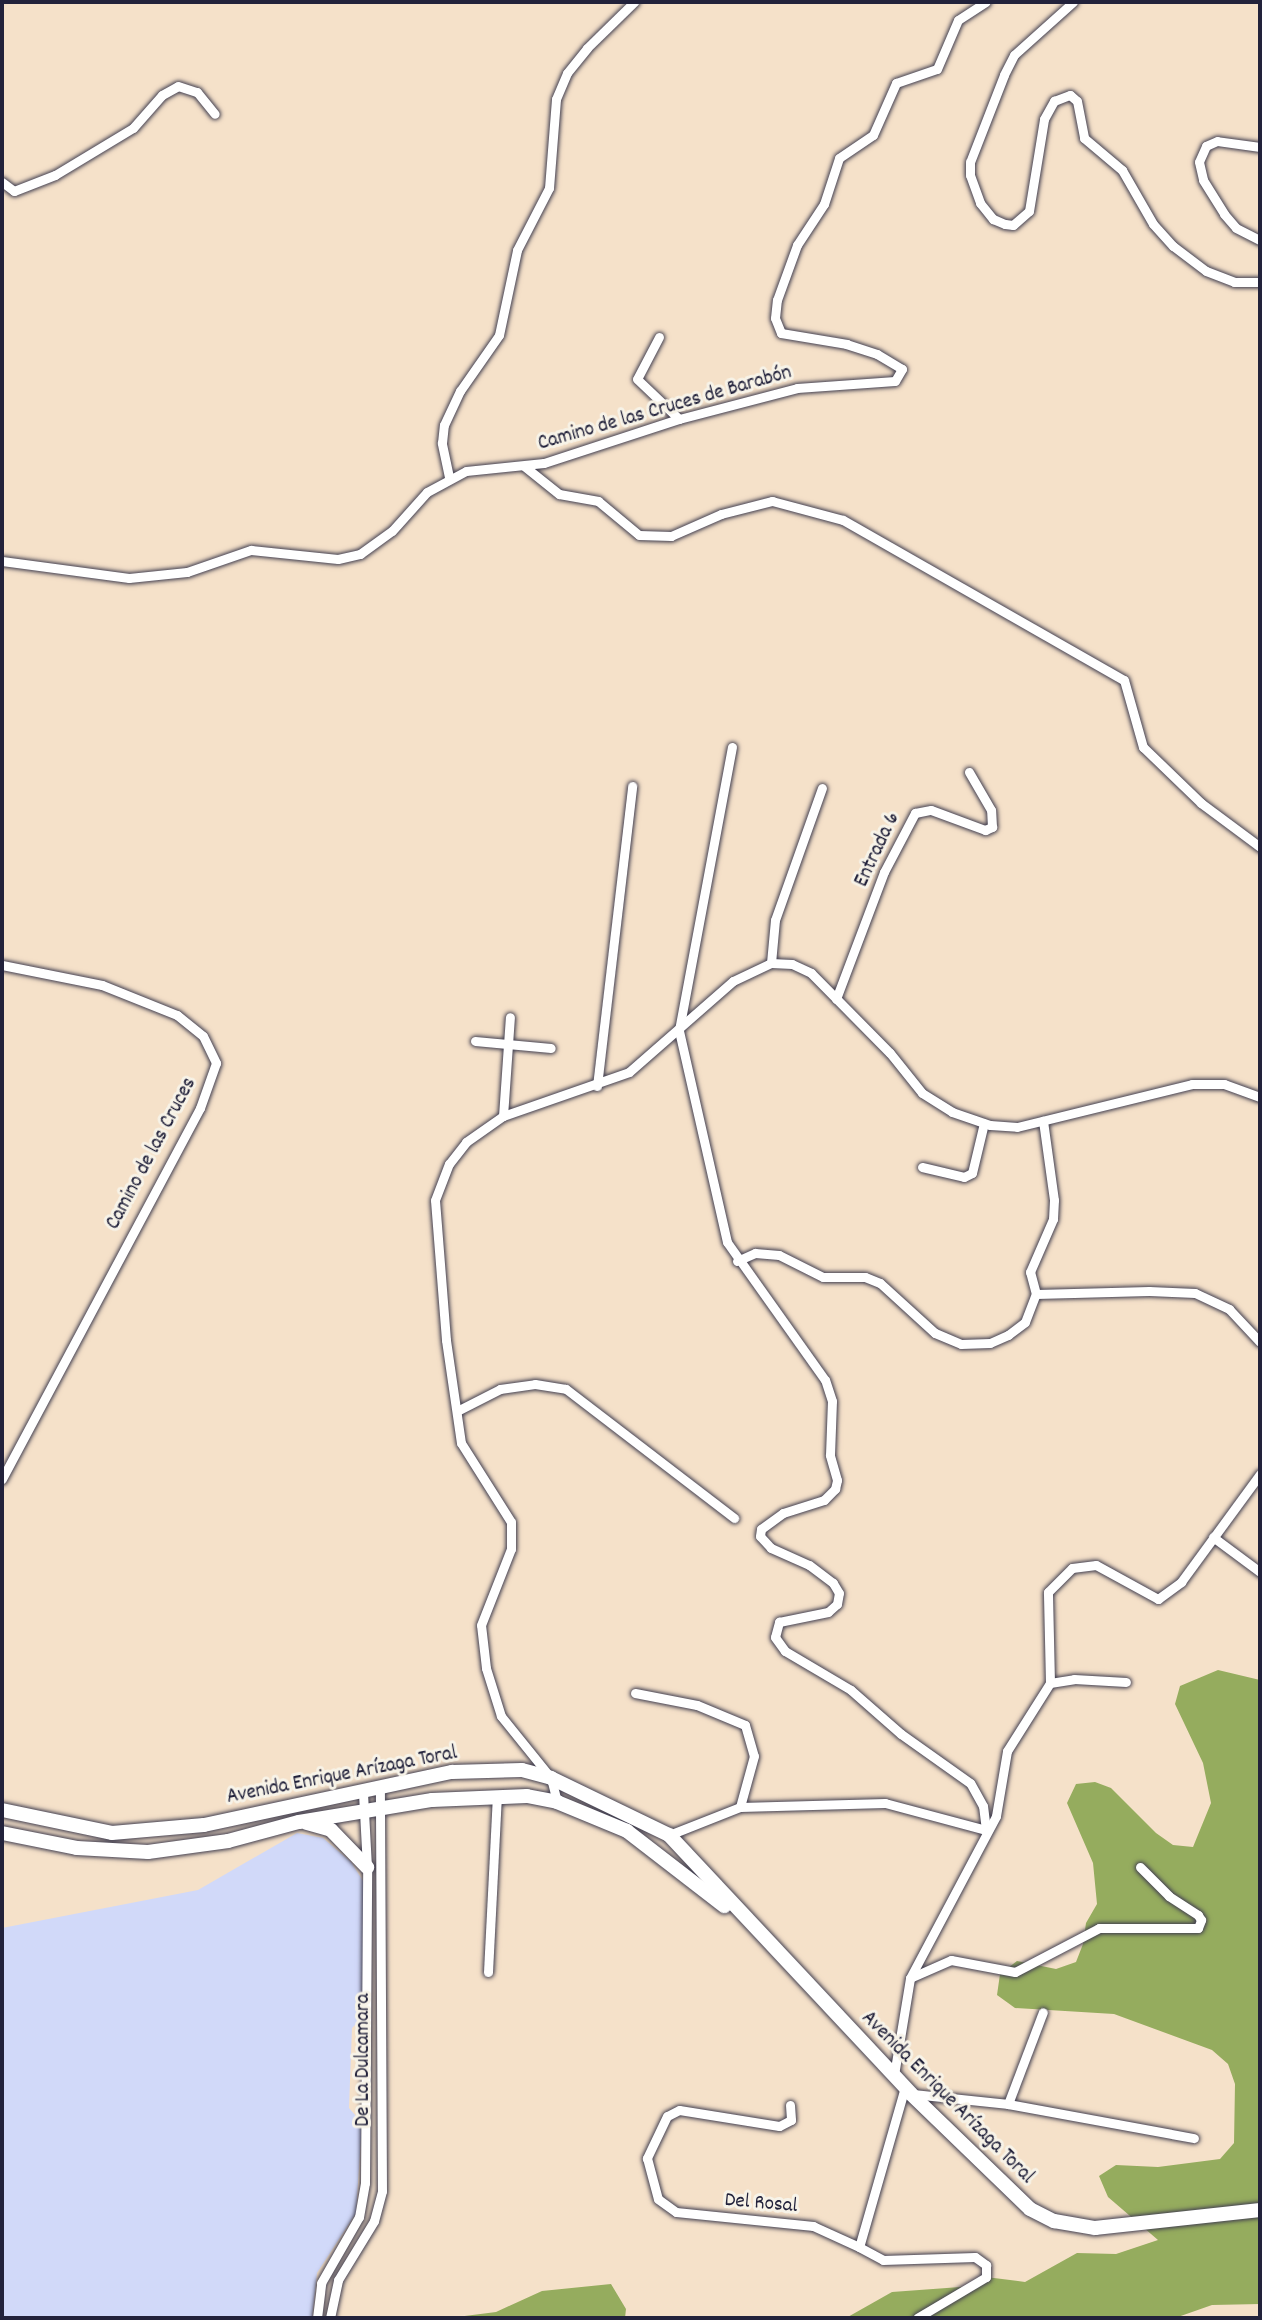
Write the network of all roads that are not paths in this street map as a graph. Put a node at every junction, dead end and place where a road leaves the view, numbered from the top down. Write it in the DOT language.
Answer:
graph roads {
  1 [pos="634,2"];
  2 [pos="986,2"];
  3 [pos="1073,2"];
  4 [pos="215,114"];
  5 [pos="1260,148"];
  6 [pos="2,183"];
  7 [pos="1260,240"];
  8 [pos="1260,282"];
  9 [pos="659,337"];
  10 [pos="679,419"];
  11 [pos="524,466"];
  12 [pos="449,477"];
  13 [pos="2,561"];
  14 [pos="732,747"];
  15 [pos="968,772"];
  16 [pos="632,786"];
  17 [pos="822,788"];
  18 [pos="1260,846"];
  19 [pos="771,963"];
  20 [pos="2,965"];
  21 [pos="836,999"];
  22 [pos="510,1017"];
  23 [pos="679,1030"];
  24 [pos="475,1041"];
  25 [pos="508,1045"];
  26 [pos="551,1048"];
  27 [pos="597,1086"];
  28 [pos="1260,1097"];
  29 [pos="503,1116"];
  30 [pos="1043,1121"];
  31 [pos="984,1123"];
  32 [pos="922,1167"];
  33 [pos="737,1261"];
  34 [pos="1036,1294"];
  35 [pos="1260,1342"];
  36 [pos="457,1411"];
  37 [pos="1260,1474"];
  38 [pos="2,1479"];
  39 [pos="734,1518"];
  40 [pos="1213,1537"];
  41 [pos="1260,1572"];
  42 [pos="1126,1682"];
  43 [pos="1050,1683"];
  44 [pos="635,1693"];
  45 [pos="551,1778"];
  46 [pos="380,1789"];
  47 [pos="363,1793"];
  48 [pos="497,1794"];
  49 [pos="557,1802"];
  50 [pos="740,1807"];
  51 [pos="382,1809"];
  52 [pos="2,1810"];
  53 [pos="363,1811"];
  54 [pos="299,1822"];
  55 [pos="986,1830"];
  56 [pos="2,1833"];
  57 [pos="669,1835"];
  58 [pos="367,1867"];
  59 [pos="1140,1867"];
  60 [pos="761,1936"];
  61 [pos="488,1972"];
  62 [pos="910,1978"];
  63 [pos="1043,2012"];
  64 [pos="894,2075"];
  65 [pos="908,2091"];
  66 [pos="1008,2104"];
  67 [pos="790,2105"];
  68 [pos="1195,2138"];
  69 [pos="1260,2210"];
  70 [pos="859,2247"];
  71 [pos="317,2318"];
  72 [pos="330,2318"];
  73 [pos="917,2318"];
  1 -- 12 [label="street"];
  2 -- 10 [label="street, Camino de las Cruces de Barabón"];
  3 -- 8 [label="street"];
  4 -- 6 [label="street"];
  5 -- 7 [label="street"];
  9 -- 10 [label="street"];
  10 -- 11 [label="street, Camino de las Cruces de Barabón"];
  11 -- 12 [label="street, Camino de las Cruces de Barabón"];
  11 -- 18 [label="street"];
  12 -- 13 [label="street, Camino de las Cruces de Barabón"];
  14 -- 23 [label="street"];
  15 -- 21 [label="street, Entrada 6"];
  16 -- 27 [label="street"];
  17 -- 19 [label="street"];
  19 -- 21 [label="street"];
  19 -- 23 [label="street"];
  20 -- 38 [label="street, Camino de las Cruces"];
  21 -- 31 [label="street"];
  22 -- 25 [label="street"];
  23 -- 27 [label="street"];
  23 -- 33 [label="street"];
  24 -- 25 [label="street"];
  25 -- 26 [label="street"];
  25 -- 29 [label="street"];
  27 -- 29 [label="street"];
  28 -- 30 [label="street"];
  29 -- 36 [label="street"];
  30 -- 31 [label="street"];
  30 -- 34 [label="street"];
  31 -- 32 [label="street"];
  33 -- 34 [label="street"];
  33 -- 55 [label="street"];
  34 -- 35 [label="street"];
  36 -- 39 [label="street"];
  36 -- 45 [label="street"];
  37 -- 40 [label="street"];
  40 -- 41 [label="street"];
  40 -- 43 [label="street"];
  42 -- 43 [label="street"];
  43 -- 55 [label="street"];
  44 -- 50 [label="street"];
  45 -- 46 [label="main road, Avenida Enrique Arízaga Toral"];
  45 -- 49 [label="street"];
  45 -- 57 [label="main road, Avenida Enrique Arízaga Toral"];
  46 -- 47 [label="main road, Avenida Enrique Arízaga Toral"];
  46 -- 51 [label="street, De La Dulcamara"];
  47 -- 52 [label="main road, Avenida Enrique Arízaga Toral"];
  47 -- 53 [label="street, De La Dulcamara"];
  48 -- 49 [label="main road, Avenida Enrique Arízaga Toral"];
  48 -- 51 [label="main road, Avenida Enrique Arízaga Toral"];
  48 -- 61 [label="street"];
  49 -- 60 [label="main road, Avenida Enrique Arízaga Toral"];
  50 -- 55 [label="street"];
  50 -- 57 [label="street"];
  51 -- 53 [label="main road, Avenida Enrique Arízaga Toral"];
  51 -- 72 [label="street, De La Dulcamara"];
  53 -- 54 [label="main road, Avenida Enrique Arízaga Toral"];
  53 -- 58 [label="street, De La Dulcamara"];
  54 -- 56 [label="main road, Avenida Enrique Arízaga Toral"];
  54 -- 58 [label="main road"];
  55 -- 62 [label="street"];
  57 -- 60 [label="main road, Avenida Enrique Arízaga Toral"];
  58 -- 71 [label="street, De La Dulcamara"];
  59 -- 62 [label="street"];
  60 -- 64 [label="main road, Avenida Enrique Arízaga Toral"];
  62 -- 64 [label="street"];
  63 -- 66 [label="street"];
  64 -- 65 [label="main road, Avenida Enrique Arízaga Toral"];
  65 -- 66 [label="street"];
  65 -- 69 [label="main road, Avenida Enrique Arízaga Toral"];
  65 -- 70 [label="street"];
  66 -- 68 [label="street"];
  67 -- 70 [label="street, Del Rosal"];
  70 -- 73 [label="street, Del Rosal"];
}
